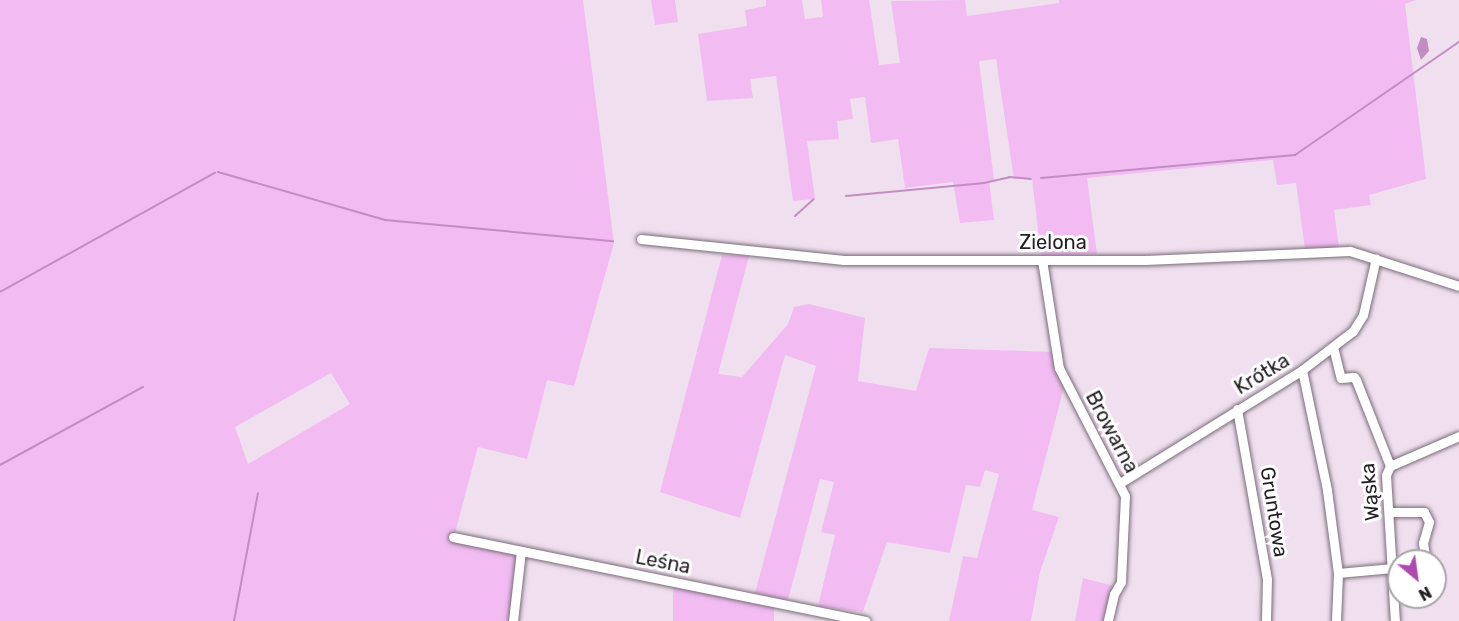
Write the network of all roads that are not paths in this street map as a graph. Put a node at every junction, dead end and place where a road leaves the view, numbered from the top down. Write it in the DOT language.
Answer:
graph roads {
  1 [pos="641,239"];
  2 [pos="1376,258"];
  3 [pos="1042,260"];
  4 [pos="1459,286"];
  5 [pos="1333,347"];
  6 [pos="1302,370"];
  7 [pos="1237,410"];
  8 [pos="1459,436"];
  9 [pos="1390,466"];
  10 [pos="1120,483"];
  11 [pos="1390,512"];
  12 [pos="453,537"];
  13 [pos="1392,549"];
  14 [pos="1424,549"];
  15 [pos="521,551"];
  16 [pos="1387,569"];
  17 [pos="1338,573"];
  18 [pos="513,621"];
  19 [pos="866,621"];
  20 [pos="1108,621"];
  21 [pos="1266,621"];
  22 [pos="1336,621"];
  1 -- 3 [label="street, Zielona"];
  2 -- 3 [label="street, Zielona"];
  2 -- 4 [label="street, Zielona"];
  2 -- 5 [label="street, Krótka"];
  3 -- 10 [label="street, Browarna"];
  5 -- 6 [label="street, Krótka"];
  5 -- 9 [label="street, Wąska"];
  6 -- 7 [label="street, Krótka"];
  6 -- 17 [label="street"];
  7 -- 10 [label="street, Krótka"];
  7 -- 21 [label="street, Gruntowa"];
  8 -- 9 [label="street"];
  9 -- 11 [label="street, Wąska"];
  10 -- 20 [label="street, Browarna"];
  11 -- 13 [label="street, Wąska"];
  11 -- 14 [label="street"];
  12 -- 15 [label="street, Leśna"];
  15 -- 18 [label="street"];
  15 -- 19 [label="street, Leśna"];
  16 -- 17 [label="street"];
  17 -- 22 [label="street"];
}
